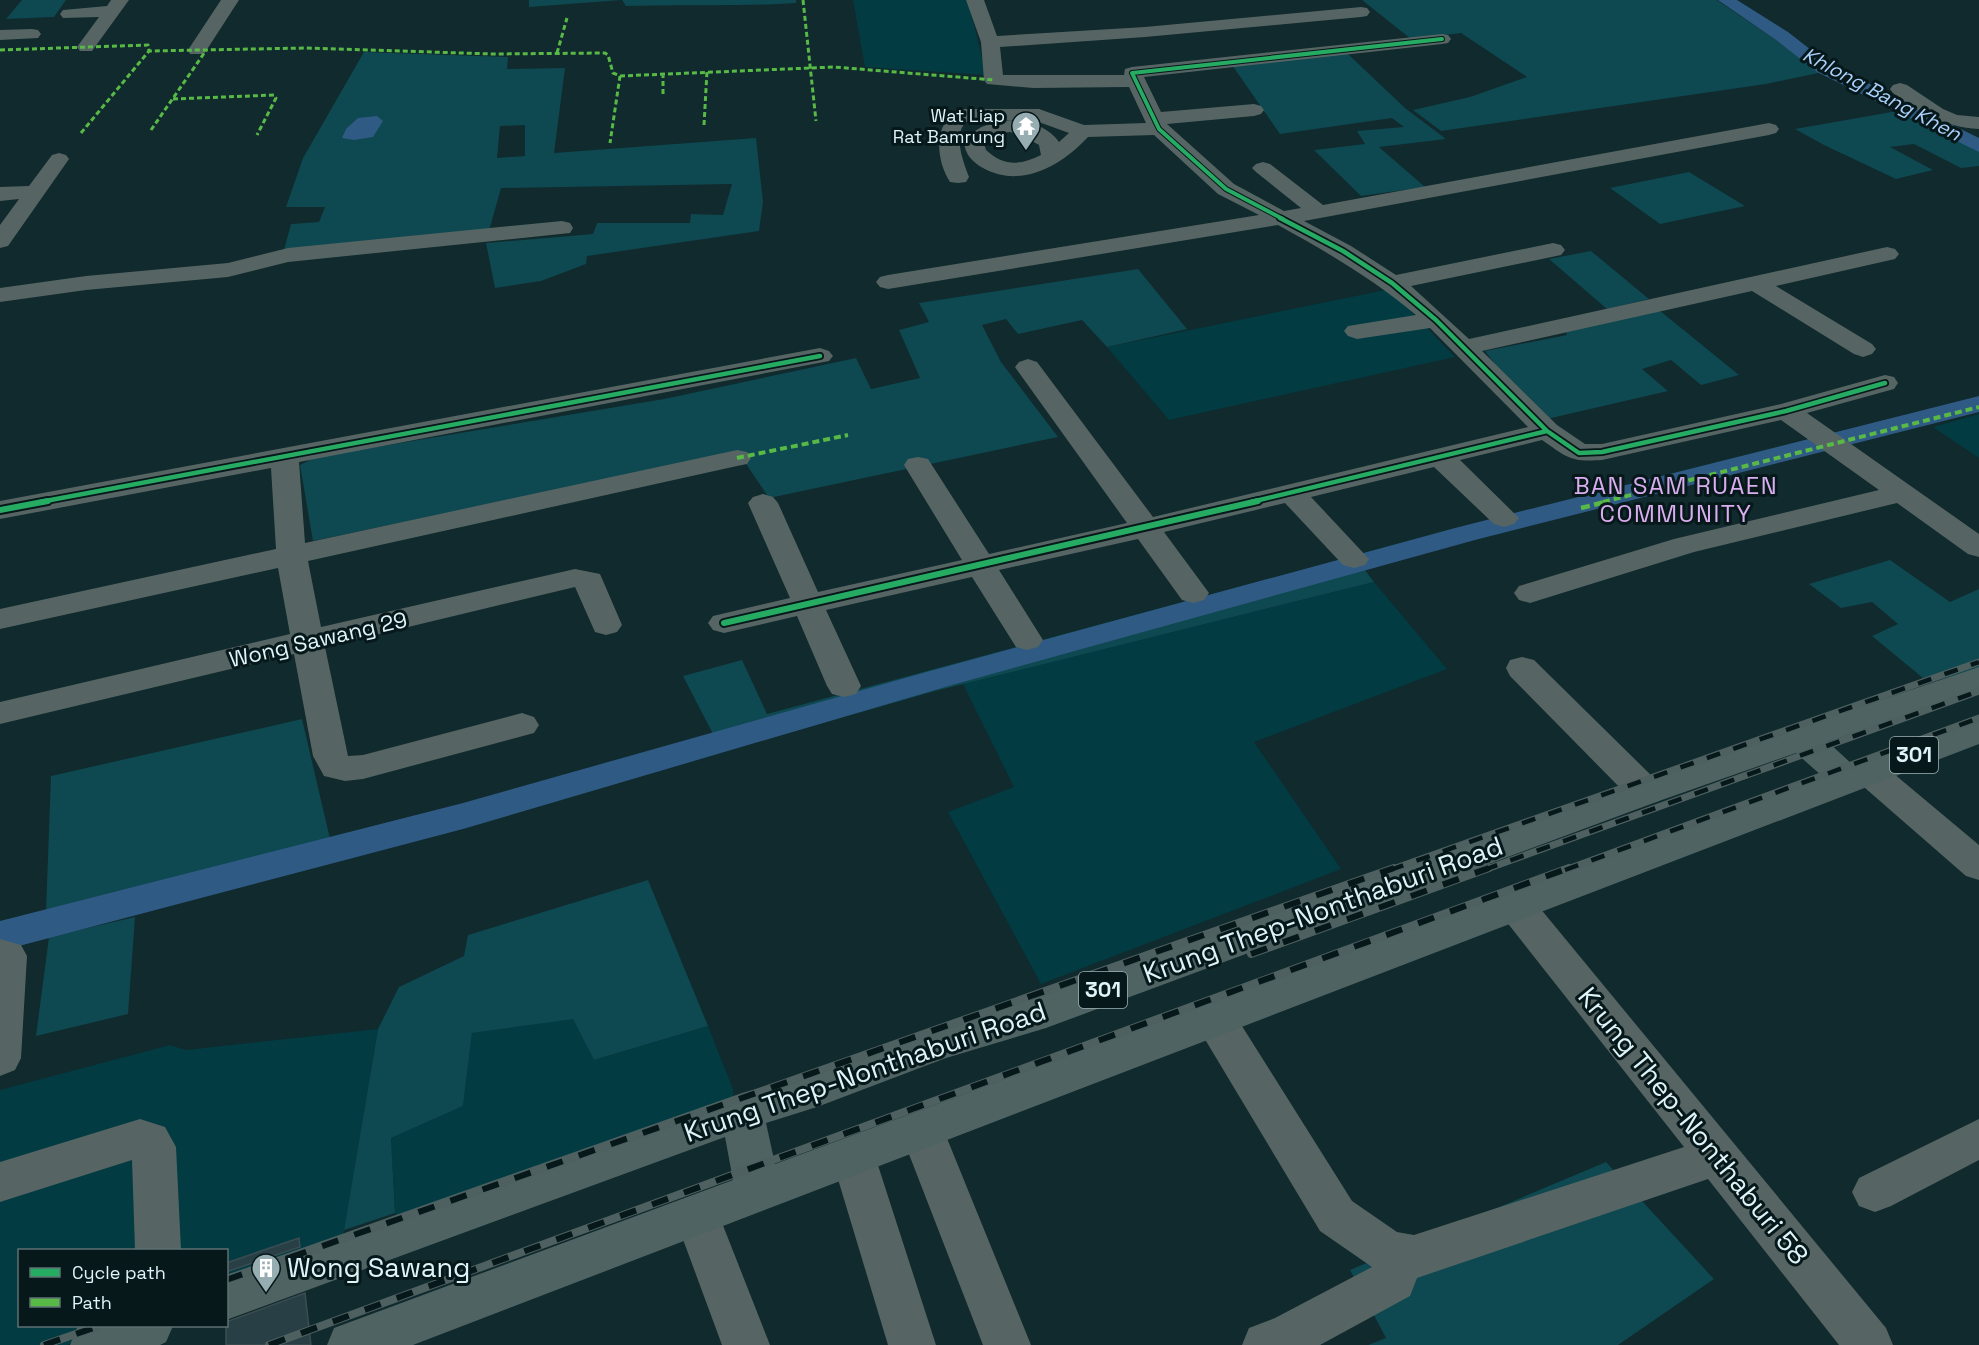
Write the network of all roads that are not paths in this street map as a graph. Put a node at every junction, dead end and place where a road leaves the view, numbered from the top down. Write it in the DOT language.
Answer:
graph roads {
  1 [pos="230,0"];
  2 [pos="975,0"];
  3 [pos="1293,0"];
  4 [pos="1337,0"];
  5 [pos="117,5"];
  6 [pos="69,14"];
  7 [pos="1317,16"];
  8 [pos="32,34"];
  9 [pos="0,35"];
  10 [pos="1442,39"];
  11 [pos="990,42"];
  12 [pos="86,47"];
  13 [pos="1359,49"];
  14 [pos="197,50"];
  15 [pos="1136,81"];
  16 [pos="1900,89"];
  17 [pos="1225,94"];
  18 [pos="1979,123"];
  19 [pos="1156,124"];
  20 [pos="1769,129"];
  21 [pos="1082,131"];
  22 [pos="1052,157"];
  23 [pos="59,159"];
  24 [pos="1263,168"];
  25 [pos="958,177"];
  26 [pos="36,192"];
  27 [pos="0,194"];
  28 [pos="1319,212"];
  29 [pos="1280,219"];
  30 [pos="562,228"];
  31 [pos="0,241"];
  32 [pos="1553,250"];
  33 [pos="1887,254"];
  34 [pos="29,273"];
  35 [pos="888,282"];
  36 [pos="1392,283"];
  37 [pos="1755,283"];
  38 [pos="8,294"];
  39 [pos="1436,320"];
  40 [pos="1356,331"];
  41 [pos="1463,348"];
  42 [pos="1863,349"];
  43 [pos="820,356"];
  44 [pos="1028,367"];
  45 [pos="1885,383"];
  46 [pos="1786,411"];
  47 [pos="1546,431"];
  48 [pos="284,455"];
  49 [pos="1440,457"];
  50 [pos="736,458"];
  51 [pos="918,465"];
  52 [pos="1292,493"];
  53 [pos="1903,493"];
  54 [pos="763,503"];
  55 [pos="0,510"];
  56 [pos="1504,518"];
  57 [pos="1146,528"];
  58 [pos="1979,548"];
  59 [pos="291,554"];
  60 [pos="1353,559"];
  61 [pos="980,566"];
  62 [pos="1193,593"];
  63 [pos="1530,593"];
  64 [pos="807,604"];
  65 [pos="0,620"];
  66 [pos="724,623"];
  67 [pos="606,626"];
  68 [pos="1028,640"];
  69 [pos="309,641"];
  70 [pos="1522,668"];
  71 [pos="1979,678"];
  72 [pos="844,686"];
  73 [pos="0,712"];
  74 [pos="522,725"];
  75 [pos="1979,731"];
  76 [pos="1803,740"];
  77 [pos="1859,776"];
  78 [pos="1646,792"];
  79 [pos="1979,866"];
  80 [pos="1516,906"];
  81 [pos="0,954"];
  82 [pos="1215,1019"];
  83 [pos="0,1058"];
  84 [pos="742,1112"];
  85 [pos="922,1131"];
  86 [pos="1979,1138"];
  87 [pos="853,1156"];
  88 [pos="1717,1156"];
  89 [pos="0,1182"];
  90 [pos="758,1192"];
  91 [pos="1875,1192"];
  92 [pos="697,1215"];
  93 [pos="158,1249"];
  94 [pos="1401,1254"];
  95 [pos="228,1297"];
  96 [pos="146,1327"];
  97 [pos="94,1345"];
  98 [pos="351,1345"];
  99 [pos="746,1345"];
  100 [pos="912,1345"];
  101 [pos="1007,1345"];
  102 [pos="1266,1345"];
  103 [pos="1869,1345"];
  1 -- 14 [label="street"];
  2 -- 11 [label="street"];
  3 -- 7 [label="street"];
  4 -- 7 [label="street"];
  5 -- 6 [label="street"];
  5 -- 12 [label="street"];
  7 -- 11 [label="street"];
  7 -- 13 [label="street"];
  8 -- 9 [label="street"];
  10 -- 13 [label="street"];
  11 -- 15 [label="street"];
  13 -- 15 [label="street"];
  15 -- 19 [label="street"];
  16 -- 18 [label="street"];
  17 -- 19 [label="street"];
  19 -- 21 [label="street"];
  19 -- 29 [label="street"];
  20 -- 28 [label="street"];
  21 -- 22 [label="street"];
  21 -- 25 [label="street"];
  23 -- 26 [label="street"];
  24 -- 28 [label="street"];
  26 -- 27 [label="street"];
  26 -- 31 [label="street"];
  28 -- 29 [label="street"];
  29 -- 35 [label="street"];
  29 -- 36 [label="street"];
  30 -- 38 [label="street"];
  32 -- 36 [label="street"];
  33 -- 37 [label="street"];
  34 -- 38 [label="street"];
  36 -- 39 [label="street"];
  37 -- 41 [label="street"];
  37 -- 42 [label="street"];
  39 -- 40 [label="street"];
  39 -- 41 [label="street"];
  41 -- 47 [label="street"];
  43 -- 48 [label="street"];
  44 -- 57 [label="street"];
  45 -- 46 [label="street"];
  46 -- 47 [label="street"];
  46 -- 53 [label="street"];
  47 -- 49 [label="street"];
  48 -- 55 [label="street"];
  48 -- 59 [label="street"];
  49 -- 52 [label="street"];
  49 -- 56 [label="street"];
  50 -- 59 [label="street"];
  51 -- 61 [label="street"];
  52 -- 57 [label="street"];
  52 -- 60 [label="street"];
  53 -- 58 [label="street"];
  53 -- 63 [label="street"];
  54 -- 64 [label="street"];
  57 -- 61 [label="street"];
  57 -- 62 [label="street"];
  59 -- 65 [label="street"];
  59 -- 69 [label="street"];
  61 -- 64 [label="street"];
  61 -- 68 [label="street"];
  64 -- 66 [label="street"];
  64 -- 72 [label="street"];
  67 -- 69 [label="street, Wong Sawang 29"];
  69 -- 73 [label="street, Wong Sawang 29"];
  69 -- 74 [label="street"];
  70 -- 78 [label="street"];
  71 -- 76 [label="main road, Krung Thep-Nonthaburi Road / 301"];
  75 -- 77 [label="main road, 301"];
  76 -- 77 [label="main road"];
  76 -- 78 [label="main road, Krung Thep-Nonthaburi Road / 301"];
  77 -- 79 [label="street"];
  77 -- 80 [label="main road, 301"];
  78 -- 84 [label="main road, Krung Thep-Nonthaburi Road / 301"];
  80 -- 82 [label="main road, 301"];
  80 -- 88 [label="street, Krung Thep-Nonthaburi 58"];
  81 -- 83 [label="street"];
  82 -- 85 [label="main road, 301"];
  82 -- 94 [label="street"];
  84 -- 90 [label="main road"];
  84 -- 95 [label="main road, Krung Thep-Nonthaburi Road / 301"];
  85 -- 87 [label="main road, 301"];
  85 -- 101 [label="street"];
  86 -- 91 [label="street"];
  87 -- 90 [label="main road, 301"];
  87 -- 100 [label="street"];
  88 -- 94 [label="street"];
  88 -- 103 [label="street, Krung Thep-Nonthaburi 58"];
  89 -- 93 [label="street"];
  90 -- 92 [label="main road, 301"];
  92 -- 98 [label="main road, 301"];
  92 -- 99 [label="street"];
  94 -- 102 [label="street"];
  96 -- 97 [label="main road"];
}
